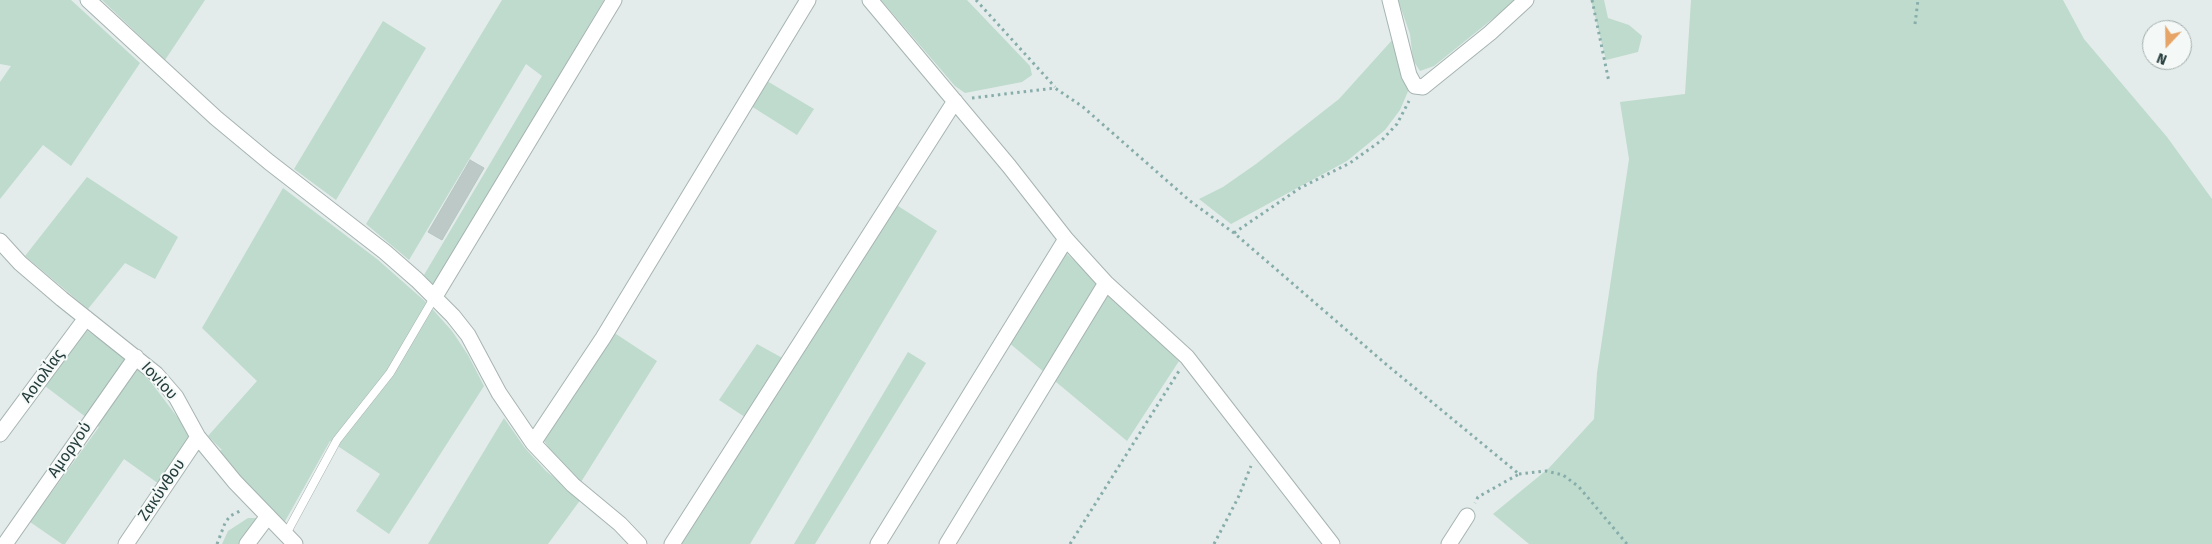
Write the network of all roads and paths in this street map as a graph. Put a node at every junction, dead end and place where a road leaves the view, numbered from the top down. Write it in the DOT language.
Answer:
graph roads {
  1 [pos="88,0"];
  2 [pos="614,0"];
  3 [pos="808,0"];
  4 [pos="870,0"];
  5 [pos="976,0"];
  6 [pos="1390,0"];
  7 [pos="1526,0"];
  8 [pos="1592,0"];
  9 [pos="1918,0"];
  10 [pos="1915,24"];
  11 [pos="1609,82"];
  12 [pos="1416,86"];
  13 [pos="1055,88"];
  14 [pos="955,101"];
  15 [pos="1234,232"];
  16 [pos="1066,239"];
  17 [pos="0,241"];
  18 [pos="1106,283"];
  19 [pos="434,298"];
  20 [pos="86,318"];
  21 [pos="136,357"];
  22 [pos="1187,357"];
  23 [pos="0,434"];
  24 [pos="198,437"];
  25 [pos="533,443"];
  26 [pos="1258,447"];
  27 [pos="1519,474"];
  28 [pos="256,504"];
  29 [pos="268,516"];
  30 [pos="1467,516"];
  31 [pos="291,539"];
  32 [pos="5,544"];
  33 [pos="126,544"];
  34 [pos="217,544"];
  35 [pos="247,544"];
  36 [pos="639,544"];
  37 [pos="672,544"];
  38 [pos="878,544"];
  39 [pos="947,544"];
  40 [pos="1070,544"];
  41 [pos="1214,544"];
  42 [pos="1332,544"];
  43 [pos="1449,544"];
  44 [pos="1627,544"];
  1 -- 19 [label="street"];
  2 -- 19 [label="street"];
  3 -- 25 [label="street"];
  4 -- 14 [label="street"];
  5 -- 13 [label="path"];
  6 -- 12 [label="street"];
  7 -- 12 [label="street"];
  8 -- 11 [label="path"];
  9 -- 10 [label="path"];
  12 -- 15 [label="path"];
  13 -- 14 [label="path"];
  13 -- 15 [label="path"];
  14 -- 16 [label="street"];
  14 -- 37 [label="street"];
  15 -- 27 [label="path"];
  16 -- 18 [label="street"];
  16 -- 38 [label="street"];
  17 -- 20 [label="street, Ιονίου"];
  18 -- 22 [label="street"];
  18 -- 39 [label="street"];
  19 -- 25 [label="street"];
  19 -- 31 [label="lane"];
  20 -- 21 [label="street, Ιονίου"];
  20 -- 23 [label="street, Αοιολίας"];
  21 -- 24 [label="street, Ιονίου"];
  21 -- 32 [label="street, Αμοργού"];
  22 -- 26 [label="street"];
  22 -- 40 [label="path"];
  24 -- 28 [label="street, Ιονίου"];
  24 -- 33 [label="street, Ζακύνθου"];
  25 -- 36 [label="street"];
  26 -- 41 [label="path"];
  26 -- 42 [label="street"];
  27 -- 30 [label="path"];
  27 -- 44 [label="path"];
  28 -- 29 [label="street, Ιονίου"];
  28 -- 34 [label="path"];
  29 -- 31 [label="street, Ιονίου"];
  29 -- 35 [label="street"];
  30 -- 43 [label="street"];
}
